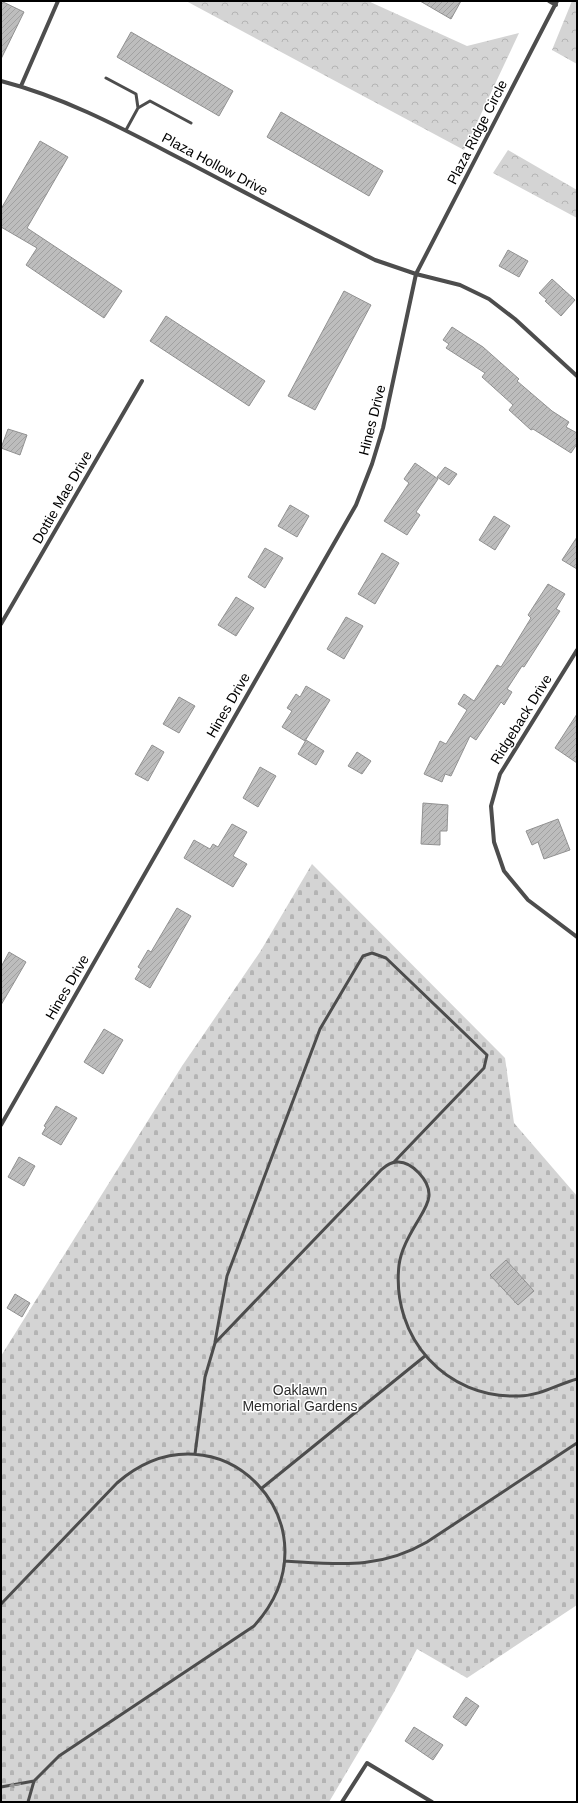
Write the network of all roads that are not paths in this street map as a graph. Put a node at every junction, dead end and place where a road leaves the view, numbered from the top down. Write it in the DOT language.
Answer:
graph roads {
  1 [pos="58,1"];
  2 [pos="549,1"];
  3 [pos="557,3"];
  4 [pos="106,78"];
  5 [pos="1,81"];
  6 [pos="21,86"];
  7 [pos="138,108"];
  8 [pos="191,123"];
  9 [pos="126,130"];
  10 [pos="416,274"];
  11 [pos="577,376"];
  12 [pos="142,381"];
  13 [pos="1,624"];
  14 [pos="577,650"];
  15 [pos="577,937"];
  16 [pos="1,1124"];
  17 [pos="393,1162"];
  18 [pos="215,1343"];
  19 [pos="425,1356"];
  20 [pos="577,1379"];
  21 [pos="577,1443"];
  22 [pos="195,1454"];
  23 [pos="262,1488"];
  24 [pos="286,1561"];
  25 [pos="1,1604"];
  26 [pos="34,1781"];
  27 [pos="1,1787"];
  28 [pos="28,1802"];
  29 [pos="342,1802"];
  30 [pos="432,1802"];
  1 -- 6 [label="street"];
  2 -- 3 [label="street"];
  3 -- 10 [label="street, Plaza Ridge Circle"];
  4 -- 7 [label="lane"];
  5 -- 6 [label="street, Plaza Hollow Drive"];
  6 -- 9 [label="street, Plaza Hollow Drive"];
  7 -- 8 [label="lane"];
  7 -- 9 [label="lane"];
  9 -- 10 [label="street, Plaza Hollow Drive"];
  10 -- 11 [label="street, Plaza Hollow Drive"];
  10 -- 16 [label="street, Hines Drive"];
  12 -- 13 [label="street, Dottie Mae Drive"];
  14 -- 15 [label="street, Ridgeback Drive"];
  17 -- 18 [label="lane"];
  17 -- 18 [label="lane"];
  17 -- 19 [label="lane"];
  18 -- 22 [label="lane"];
  19 -- 20 [label="lane"];
  19 -- 23 [label="lane"];
  21 -- 24 [label="lane"];
  22 -- 23 [label="lane"];
  22 -- 25 [label="lane"];
  23 -- 24 [label="lane"];
  24 -- 26 [label="lane"];
  26 -- 27 [label="lane, one-way"];
  26 -- 28 [label="lane"];
  29 -- 30 [label="street"];
}
